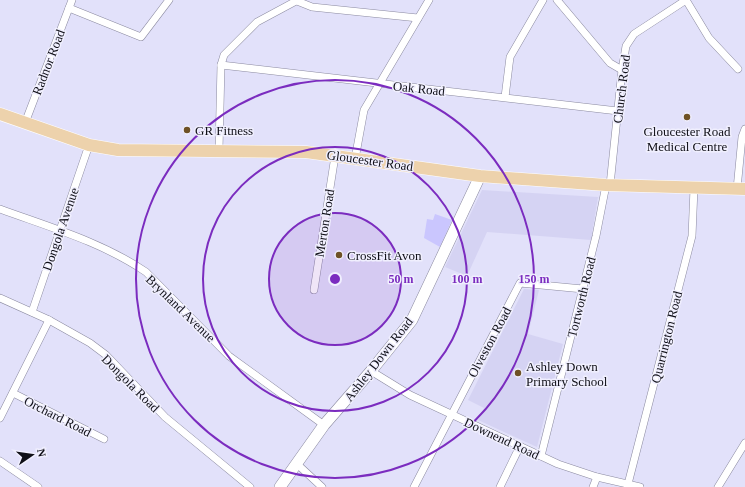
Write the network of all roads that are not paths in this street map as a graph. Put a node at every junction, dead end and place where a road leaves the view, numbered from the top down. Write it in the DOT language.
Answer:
graph roads {
  1 [pos="72,0"];
  2 [pos="169,0"];
  3 [pos="297,0"];
  4 [pos="428,0"];
  5 [pos="543,0"];
  6 [pos="557,0"];
  7 [pos="686,0"];
  8 [pos="69,8"];
  9 [pos="418,18"];
  10 [pos="221,65"];
  11 [pos="738,69"];
  12 [pos="622,70"];
  13 [pos="379,83"];
  14 [pos="505,97"];
  15 [pos="618,111"];
  16 [pos="0,114"];
  17 [pos="25,123"];
  18 [pos="745,129"];
  19 [pos="89,145"];
  20 [pos="219,150"];
  21 [pos="335,156"];
  22 [pos="355,159"];
  23 [pos="480,176"];
  24 [pos="608,185"];
  25 [pos="694,188"];
  26 [pos="741,189"];
  27 [pos="0,209"];
  28 [pos="59,231"];
  29 [pos="583,289"];
  30 [pos="314,290"];
  31 [pos="0,298"];
  32 [pos="32,312"];
  33 [pos="49,320"];
  34 [pos="371,372"];
  35 [pos="13,394"];
  36 [pos="451,414"];
  37 [pos="0,418"];
  38 [pos="324,425"];
  39 [pos="104,439"];
  40 [pos="745,443"];
  41 [pos="520,446"];
  42 [pos="541,456"];
  43 [pos="0,461"];
  44 [pos="297,464"];
  45 [pos="597,477"];
  46 [pos="628,484"];
  47 [pos="38,487"];
  48 [pos="250,487"];
  49 [pos="280,487"];
  50 [pos="322,487"];
  51 [pos="414,487"];
  52 [pos="500,487"];
  53 [pos="593,487"];
  54 [pos="640,487"];
  55 [pos="718,487"];
  1 -- 8 [label="street, Radnor Road"];
  2 -- 8 [label="street"];
  3 -- 9 [label="street"];
  3 -- 10 [label="street"];
  4 -- 9 [label="street"];
  5 -- 14 [label="street"];
  6 -- 12 [label="street"];
  7 -- 11 [label="street"];
  7 -- 12 [label="street, Church Road"];
  8 -- 17 [label="street, Radnor Road"];
  9 -- 13 [label="street"];
  10 -- 13 [label="street, Oak Road"];
  10 -- 20 [label="street"];
  12 -- 15 [label="street, Church Road"];
  13 -- 14 [label="street, Oak Road"];
  13 -- 22 [label="street"];
  14 -- 15 [label="street, Oak Road"];
  15 -- 24 [label="street, Church Road"];
  16 -- 17 [label="main road, Gloucester Road"];
  17 -- 19 [label="main road, Gloucester Road"];
  18 -- 26 [label="street"];
  19 -- 20 [label="main road, Gloucester Road"];
  19 -- 28 [label="street, Dongola Avenue"];
  20 -- 21 [label="main road, Gloucester Road"];
  21 -- 22 [label="main road, Gloucester Road"];
  21 -- 30 [label="street, Merton Road"];
  22 -- 23 [label="main road, Gloucester Road"];
  23 -- 24 [label="main road, Gloucester Road"];
  23 -- 34 [label="main road, Ashley Down Road"];
  24 -- 25 [label="main road, Gloucester Road"];
  24 -- 29 [label="street, Tortworth Road"];
  25 -- 26 [label="main road, Gloucester Road"];
  25 -- 46 [label="street, Quarrington Road"];
  27 -- 28 [label="street, Brynland Avenue"];
  28 -- 32 [label="street, Dongola Avenue"];
  28 -- 38 [label="street, Brynland Avenue"];
  29 -- 36 [label="street, Olveston Road"];
  29 -- 42 [label="street, Tortworth Road"];
  31 -- 32 [label="street, Dongola Road"];
  32 -- 33 [label="street, Dongola Road"];
  33 -- 35 [label="street"];
  33 -- 48 [label="street, Dongola Road"];
  34 -- 36 [label="street, Downend Road"];
  34 -- 38 [label="main road, Ashley Down Road"];
  35 -- 37 [label="street"];
  35 -- 39 [label="street, Orchard Road"];
  36 -- 41 [label="street, Downend Road"];
  36 -- 51 [label="street"];
  38 -- 44 [label="main road, Ashley Down Road"];
  40 -- 55 [label="street"];
  41 -- 42 [label="street, Downend Road"];
  41 -- 52 [label="street"];
  42 -- 45 [label="street, Downend Road"];
  43 -- 47 [label="street"];
  44 -- 49 [label="main road, Ashley Down Road"];
  44 -- 50 [label="street"];
  45 -- 46 [label="street, Downend Road"];
  45 -- 53 [label="street"];
  46 -- 54 [label="street, Downend Road"];
}
